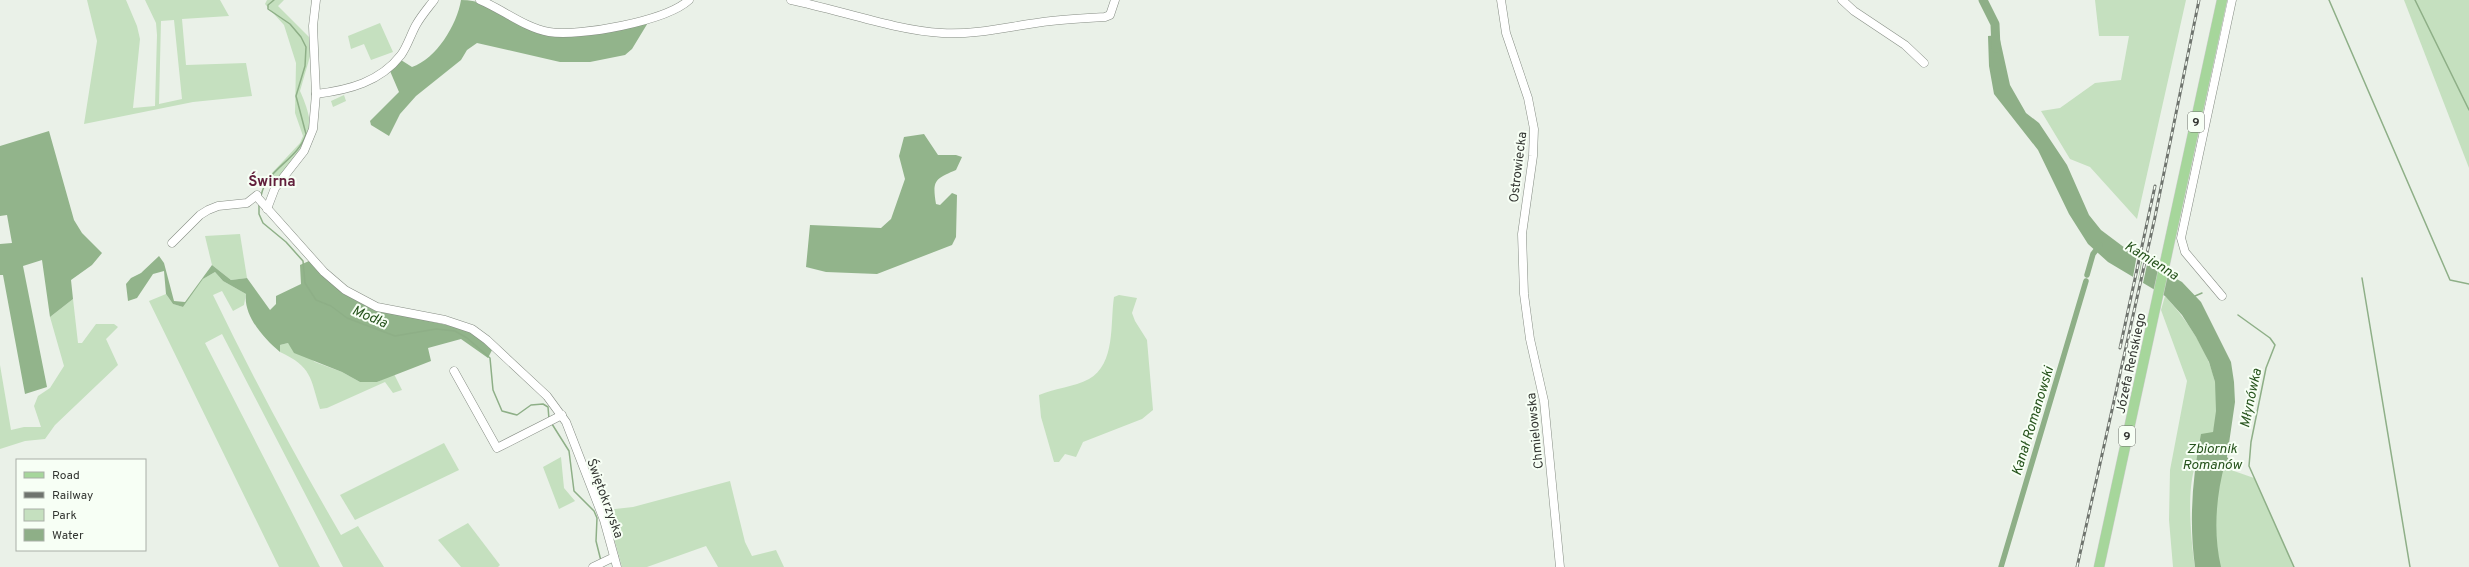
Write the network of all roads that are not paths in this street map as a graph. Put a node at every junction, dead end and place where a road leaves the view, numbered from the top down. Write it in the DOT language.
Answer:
graph roads {
  1 [pos="316,0"];
  2 [pos="434,0"];
  3 [pos="480,0"];
  4 [pos="689,0"];
  5 [pos="791,0"];
  6 [pos="1115,0"];
  7 [pos="1501,0"];
  8 [pos="1842,0"];
  9 [pos="2222,0"];
  10 [pos="2232,0"];
  11 [pos="1924,63"];
  12 [pos="316,94"];
  13 [pos="262,201"];
  14 [pos="172,243"];
  15 [pos="1524,294"];
  16 [pos="2222,296"];
  17 [pos="454,370"];
  18 [pos="562,415"];
  19 [pos="610,559"];
  20 [pos="595,566"];
  21 [pos="618,567"];
  22 [pos="1560,567"];
  23 [pos="2099,567"];
  1 -- 12 [label="street"];
  2 -- 12 [label="street"];
  3 -- 4 [label="street"];
  5 -- 6 [label="street"];
  7 -- 15 [label="street, Ostrowiecka"];
  8 -- 11 [label="street"];
  9 -- 23 [label="main road, Józefa Reńskiego / 9"];
  10 -- 16 [label="street"];
  12 -- 13 [label="street"];
  13 -- 14 [label="street"];
  13 -- 18 [label="street, Świętokrzyska"];
  15 -- 22 [label="street, Chmielowska"];
  17 -- 18 [label="street"];
  18 -- 19 [label="street, Świętokrzyska"];
  19 -- 20 [label="street"];
  19 -- 21 [label="street, Świętokrzyska"];
}
